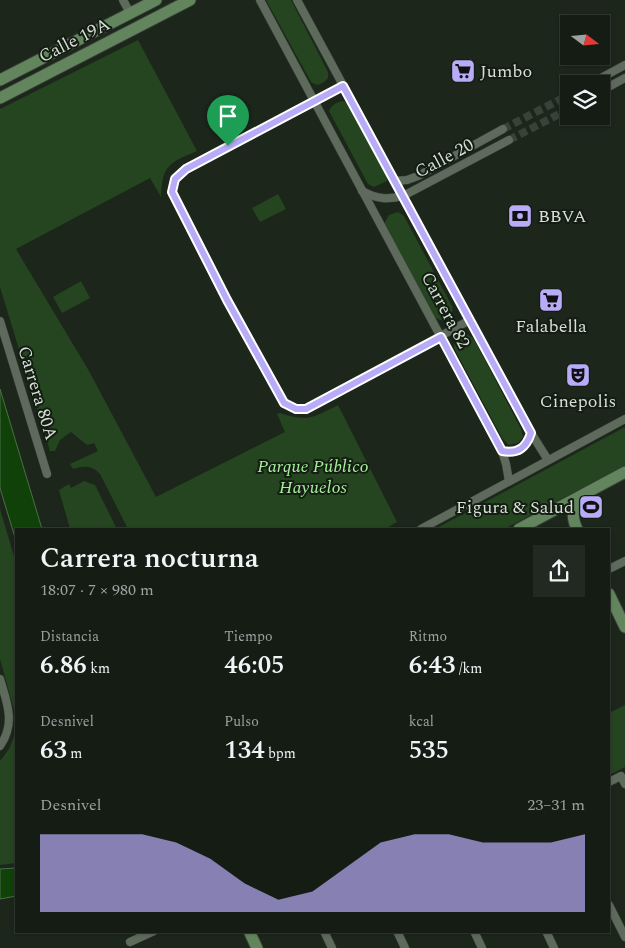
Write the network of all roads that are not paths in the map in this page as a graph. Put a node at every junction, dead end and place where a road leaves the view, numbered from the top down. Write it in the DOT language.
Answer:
graph roads {
  1 [pos="123,0"];
  2 [pos="156,0"];
  3 [pos="190,0"];
  4 [pos="260,0"];
  5 [pos="297,0"];
  6 [pos="130,14"];
  7 [pos="625,65"];
  8 [pos="607,75"];
  9 [pos="625,78"];
  10 [pos="0,80"];
  11 [pos="343,86"];
  12 [pos="610,86"];
  13 [pos="0,98"];
  14 [pos="314,102"];
  15 [pos="503,129"];
  16 [pos="509,140"];
  17 [pos="395,181"];
  18 [pos="362,191"];
  19 [pos="403,196"];
  20 [pos="470,320"];
  21 [pos="0,321"];
  22 [pos="441,337"];
  23 [pos="625,419"];
  24 [pos="531,433"];
  25 [pos="502,451"];
  26 [pos="548,460"];
  27 [pos="625,472"];
  28 [pos="47,474"];
  29 [pos="509,481"];
  30 [pos="586,493"];
  31 [pos="543,516"];
  32 [pos="574,524"];
  33 [pos="423,528"];
  34 [pos="521,528"];
  35 [pos="625,562"];
  36 [pos="610,569"];
  37 [pos="610,596"];
  38 [pos="625,627"];
  39 [pos="0,679"];
  40 [pos="0,746"];
  41 [pos="610,782"];
  42 [pos="625,784"];
  43 [pos="610,907"];
  44 [pos="150,933"];
  45 [pos="250,933"];
  46 [pos="325,933"];
  47 [pos="398,933"];
  48 [pos="475,933"];
  49 [pos="547,933"];
  50 [pos="625,938"];
  51 [pos="130,942"];
  52 [pos="256,948"];
  53 [pos="332,948"];
  54 [pos="405,948"];
  55 [pos="482,948"];
  56 [pos="554,948"];
  1 -- 6 [label="street"];
  2 -- 6 [label="street, Calle 19A"];
  3 -- 13 [label="street, Calle 19A"];
  4 -- 14 [label="street, Carrera 82"];
  5 -- 11 [label="street, Carrera 82"];
  6 -- 10 [label="street, Calle 19A"];
  7 -- 8 [label="street"];
  9 -- 12 [label="street"];
  11 -- 14 [label="street"];
  11 -- 17 [label="street, Carrera 82"];
  14 -- 18 [label="street, Carrera 82"];
  14 -- 22 [label="street"];
  15 -- 17 [label="street, Calle 20"];
  16 -- 19 [label="street, Calle 20"];
  17 -- 19 [label="street, Carrera 82"];
  18 -- 19 [label="street, Calle 20"];
  18 -- 22 [label="street, Carrera 82"];
  19 -- 20 [label="street, Carrera 82"];
  20 -- 22 [label="street"];
  20 -- 24 [label="street, Carrera 82"];
  21 -- 28 [label="street, Carrera 80A"];
  22 -- 25 [label="street, Carrera 82"];
  23 -- 26 [label="street"];
  24 -- 25 [label="street"];
  24 -- 26 [label="street, Carrera 82"];
  25 -- 29 [label="street, Carrera 82"];
  26 -- 29 [label="street"];
  27 -- 30 [label="street"];
  29 -- 33 [label="street"];
  30 -- 31 [label="street"];
  30 -- 32 [label="street"];
  31 -- 32 [label="street"];
  31 -- 34 [label="street"];
  35 -- 36 [label="street"];
  37 -- 38 [label="street"];
  39 -- 40 [label="street"];
  41 -- 42 [label="street"];
  43 -- 50 [label="street"];
  44 -- 51 [label="street"];
  45 -- 52 [label="street"];
  46 -- 53 [label="street"];
  47 -- 54 [label="street"];
  48 -- 55 [label="street"];
  49 -- 56 [label="street"];
}
